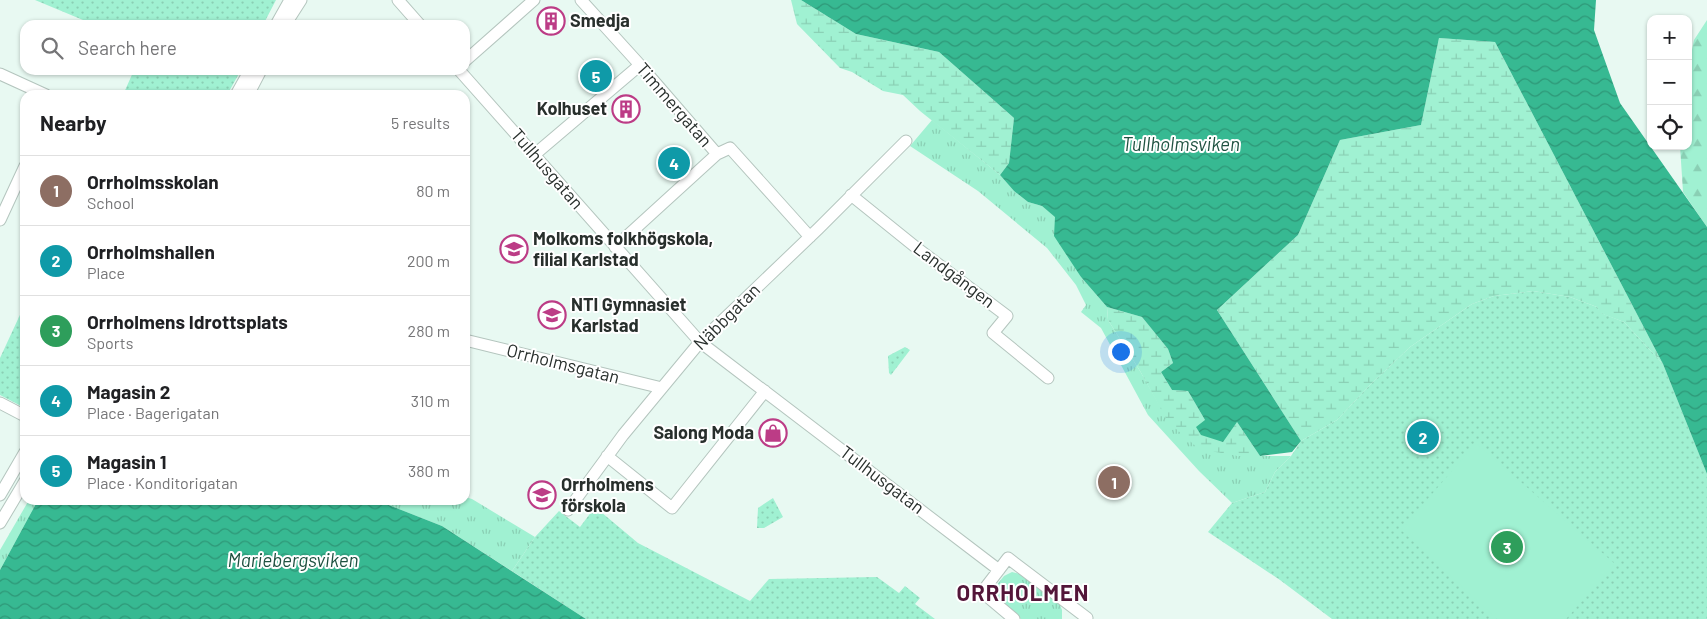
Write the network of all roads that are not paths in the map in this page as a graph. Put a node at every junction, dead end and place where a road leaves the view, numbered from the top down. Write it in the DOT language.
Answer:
graph roads {
  1 [pos="306,0"];
  2 [pos="398,0"];
  3 [pos="534,0"];
  4 [pos="581,0"];
  5 [pos="295,3"];
  6 [pos="280,20"];
  7 [pos="287,20"];
  8 [pos="416,20"];
  9 [pos="470,57"];
  10 [pos="640,64"];
  11 [pos="0,74"];
  12 [pos="247,75"];
  13 [pos="258,75"];
  14 [pos="463,75"];
  15 [pos="35,90"];
  16 [pos="239,90"];
  17 [pos="251,90"];
  18 [pos="906,141"];
  19 [pos="717,154"];
  20 [pos="534,155"];
  21 [pos="20,177"];
  22 [pos="851,195"];
  23 [pos="0,220"];
  24 [pos="810,237"];
  25 [pos="615,246"];
  26 [pos="470,341"];
  27 [pos="700,342"];
  28 [pos="1048,378"];
  29 [pos="662,388"];
  30 [pos="765,391"];
  31 [pos="0,402"];
  32 [pos="20,413"];
  33 [pos="607,456"];
  34 [pos="20,461"];
  35 [pos="20,489"];
  36 [pos="0,495"];
  37 [pos="568,510"];
  38 [pos="0,523"];
  39 [pos="999,570"];
  40 [pos="1079,616"];
  41 [pos="1014,619"];
  1 -- 5 [label="street"];
  2 -- 8 [label="street"];
  3 -- 9 [label="street"];
  4 -- 10 [label="street, Timmergatan"];
  5 -- 6 [label="street"];
  5 -- 7 [label="street"];
  10 -- 19 [label="street, Timmergatan"];
  10 -- 20 [label="street"];
  11 -- 15 [label="street"];
  12 -- 16 [label="street"];
  13 -- 17 [label="street"];
  14 -- 20 [label="street, Tullhusgatan"];
  18 -- 22 [label="street, Näbbgatan"];
  19 -- 24 [label="street, Timmergatan"];
  19 -- 25 [label="street"];
  20 -- 25 [label="street, Tullhusgatan"];
  21 -- 23 [label="street"];
  22 -- 24 [label="street, Näbbgatan"];
  22 -- 28 [label="street, Landgången"];
  24 -- 27 [label="street, Näbbgatan"];
  25 -- 27 [label="street, Tullhusgatan"];
  26 -- 29 [label="street, Orrholmsgatan"];
  27 -- 29 [label="street, Näbbgatan"];
  27 -- 30 [label="street, Tullhusgatan"];
  29 -- 33 [label="street, Näbbgatan"];
  30 -- 33 [label="street"];
  30 -- 39 [label="street, Tullhusgatan"];
  31 -- 32 [label="street"];
  33 -- 37 [label="street, Näbbgatan"];
  34 -- 36 [label="street"];
  35 -- 38 [label="street"];
  39 -- 40 [label="street"];
  39 -- 41 [label="street"];
}
